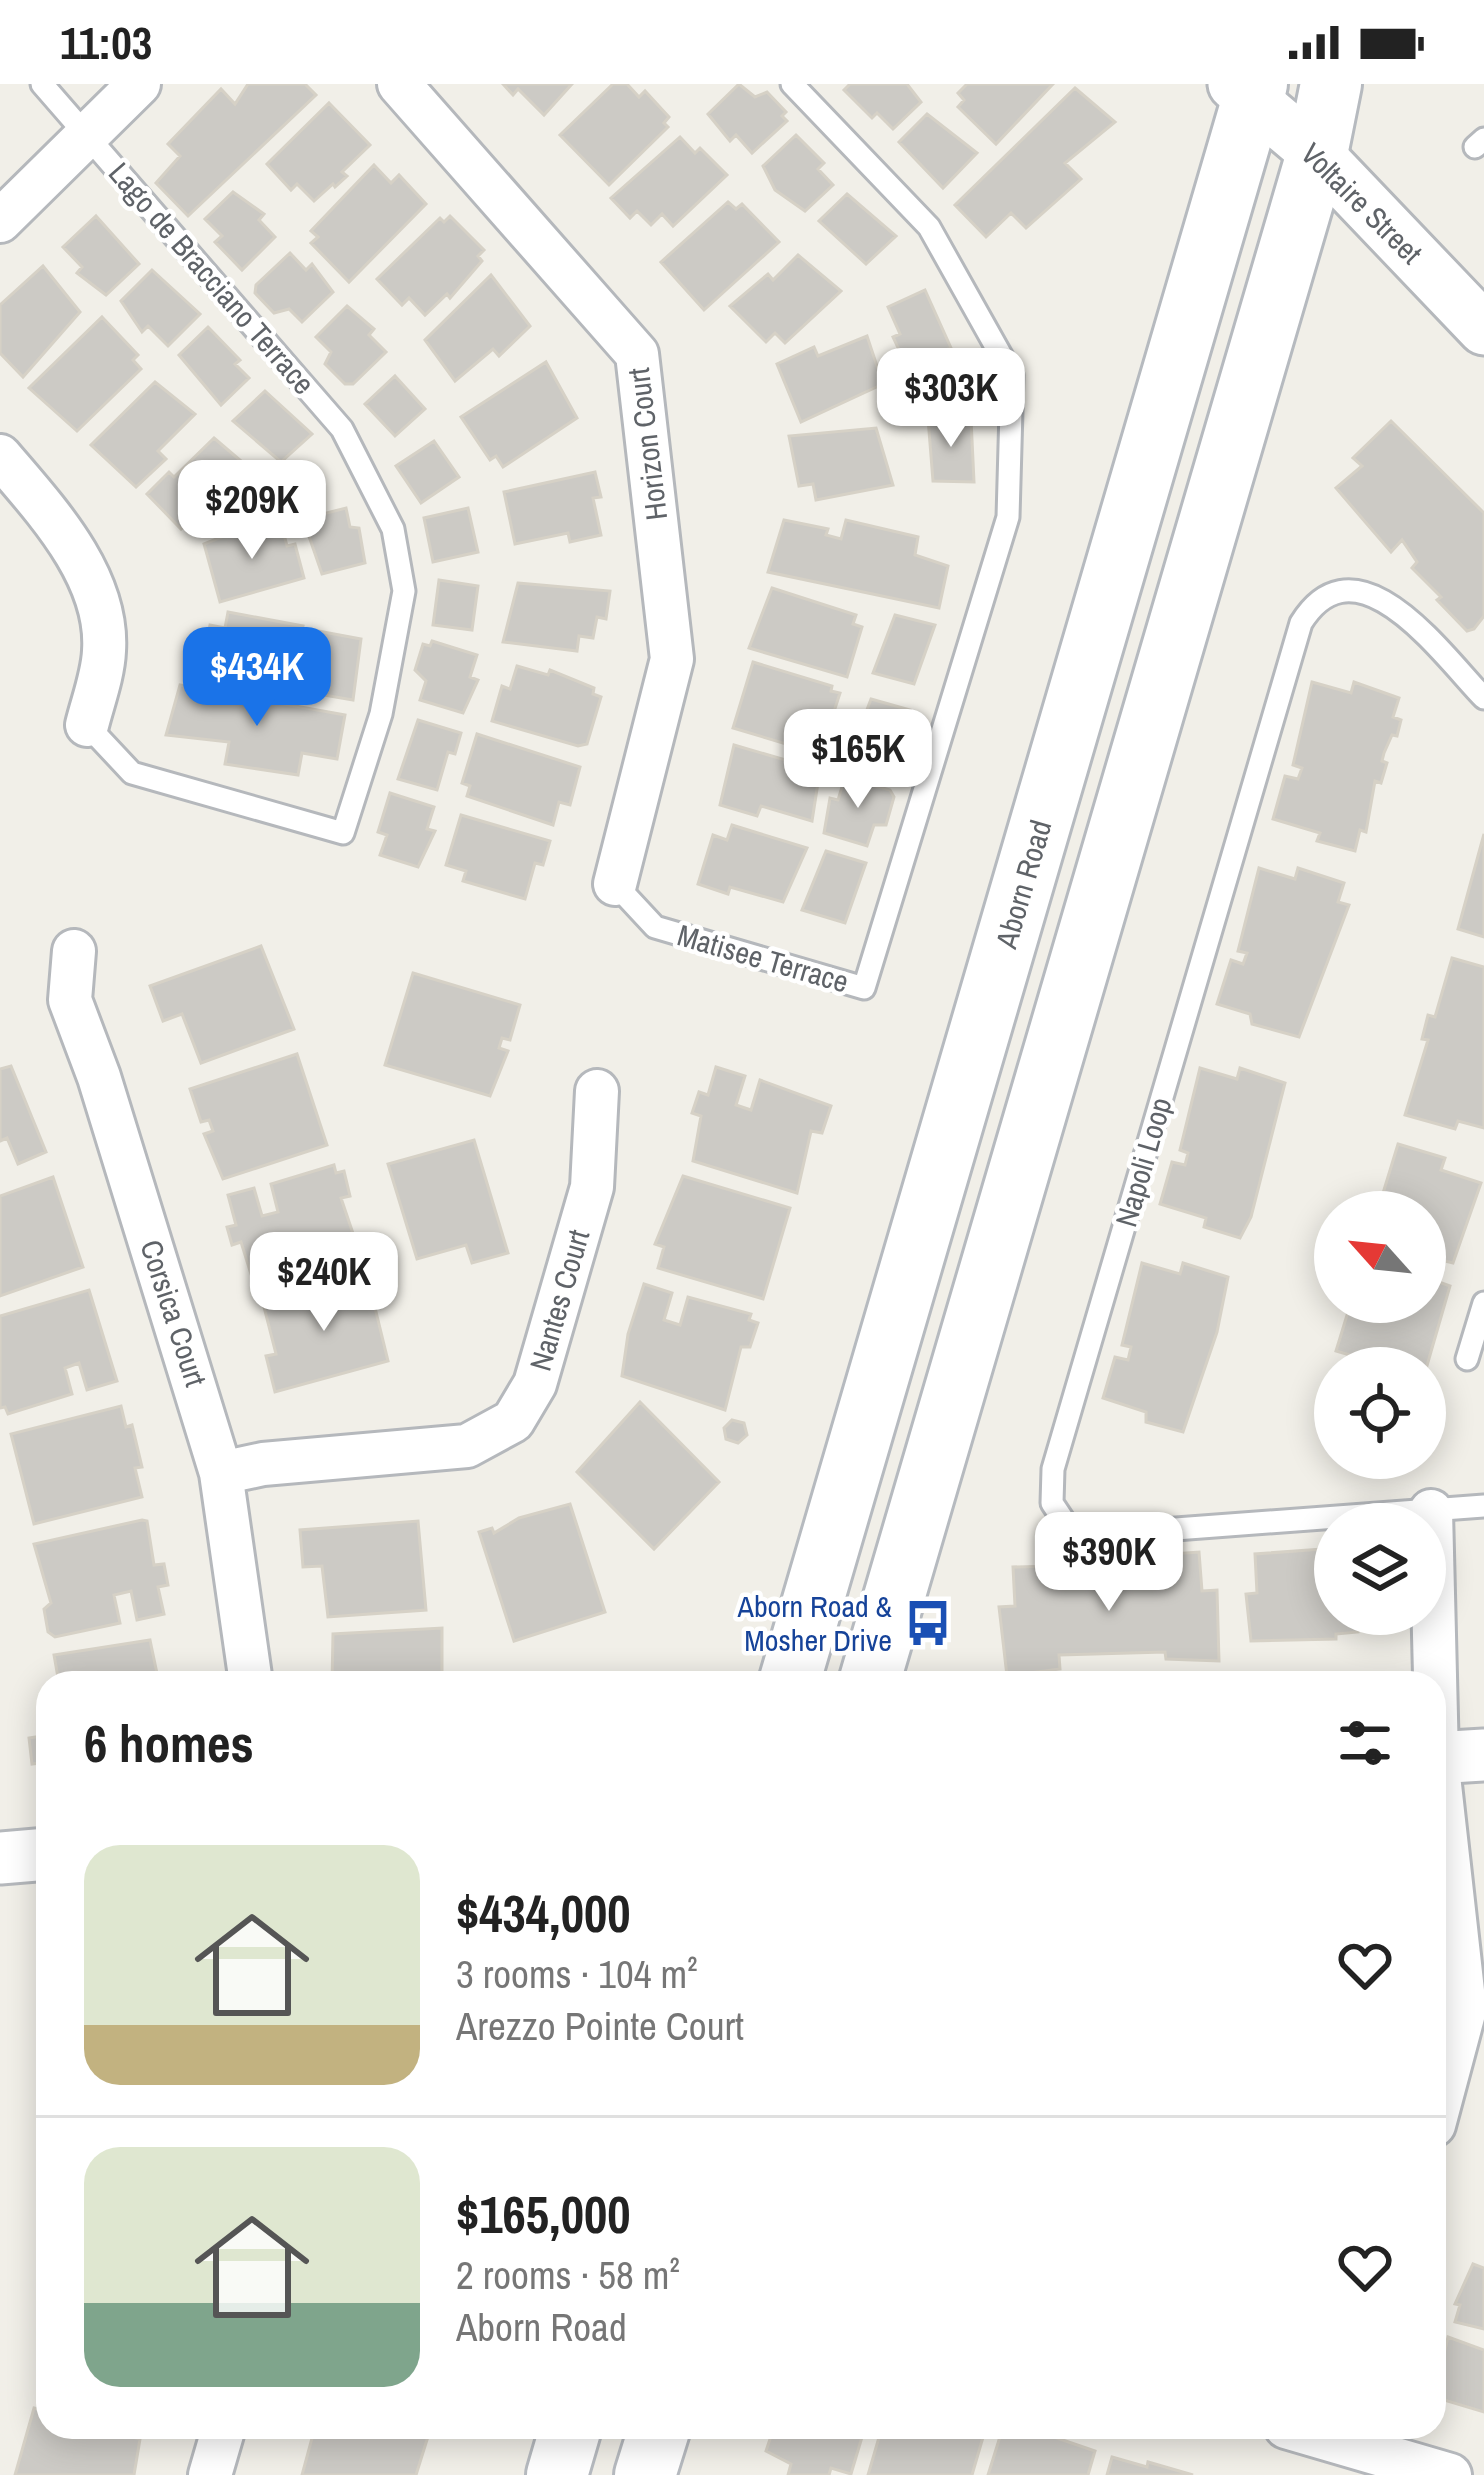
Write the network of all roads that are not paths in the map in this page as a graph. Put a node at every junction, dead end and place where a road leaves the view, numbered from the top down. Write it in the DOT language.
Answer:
graph roads {
  1 [pos="42,84"];
  2 [pos="139,84"];
  3 [pos="399,84"];
  4 [pos="792,84"];
  5 [pos="1330,84"];
  6 [pos="1247,90"];
  7 [pos="89,133"];
  8 [pos="1317,154"];
  9 [pos="0,221"];
  10 [pos="1484,329"];
  11 [pos="0,456"];
  12 [pos="1484,698"];
  13 [pos="87,725"];
  14 [pos="615,884"];
  15 [pos="74,951"];
  16 [pos="597,1091"];
  17 [pos="1484,1303"];
  18 [pos="1467,1359"];
  19 [pos="221,1473"];
  20 [pos="1484,1506"];
  21 [pos="1446,1510"];
  22 [pos="1314,1519"];
  23 [pos="1442,1635"];
  24 [pos="249,1671"];
  25 [pos="792,1671"];
  26 [pos="878,1671"];
  27 [pos="1445,1671"];
  28 [pos="1446,1687"];
  29 [pos="1452,1757"];
  30 [pos="36,1855"];
  31 [pos="0,1858"];
  32 [pos="1461,2010"];
  33 [pos="1446,2074"];
  34 [pos="220,2439"];
  35 [pos="568,2439"];
  36 [pos="656,2439"];
  37 [pos="1359,2439"];
  38 [pos="209,2475"];
  39 [pos="557,2475"];
  40 [pos="646,2475"];
  41 [pos="1450,2475"];
  1 -- 7 [label="lane"];
  2 -- 7 [label="street"];
  3 -- 14 [label="street, Horizon Court"];
  4 -- 14 [label="lane, Matisee Terrace"];
  5 -- 8 [label="main road"];
  6 -- 8 [label="street, Voltaire Street"];
  6 -- 25 [label="main road, Aborn Road"];
  7 -- 9 [label="street"];
  7 -- 13 [label="lane, Lago de Bracciano Terrace"];
  8 -- 10 [label="street, Voltaire Street"];
  8 -- 26 [label="main road"];
  11 -- 13 [label="street"];
  12 -- 22 [label="lane, Napoli Loop"];
  15 -- 19 [label="street, Corsica Court"];
  16 -- 19 [label="street, Nantes Court"];
  17 -- 18 [label="lane"];
  19 -- 24 [label="street, Corsica Court"];
  20 -- 21 [label="lane, Napoli Loop"];
  23 -- 27 [label="street"];
  28 -- 29 [label="street"];
  29 -- 32 [label="street"];
  30 -- 31 [label="street"];
  32 -- 33 [label="street"];
  34 -- 38 [label="street"];
  35 -- 39 [label="main road"];
  36 -- 40 [label="main road"];
  37 -- 41 [label="street"];
}
